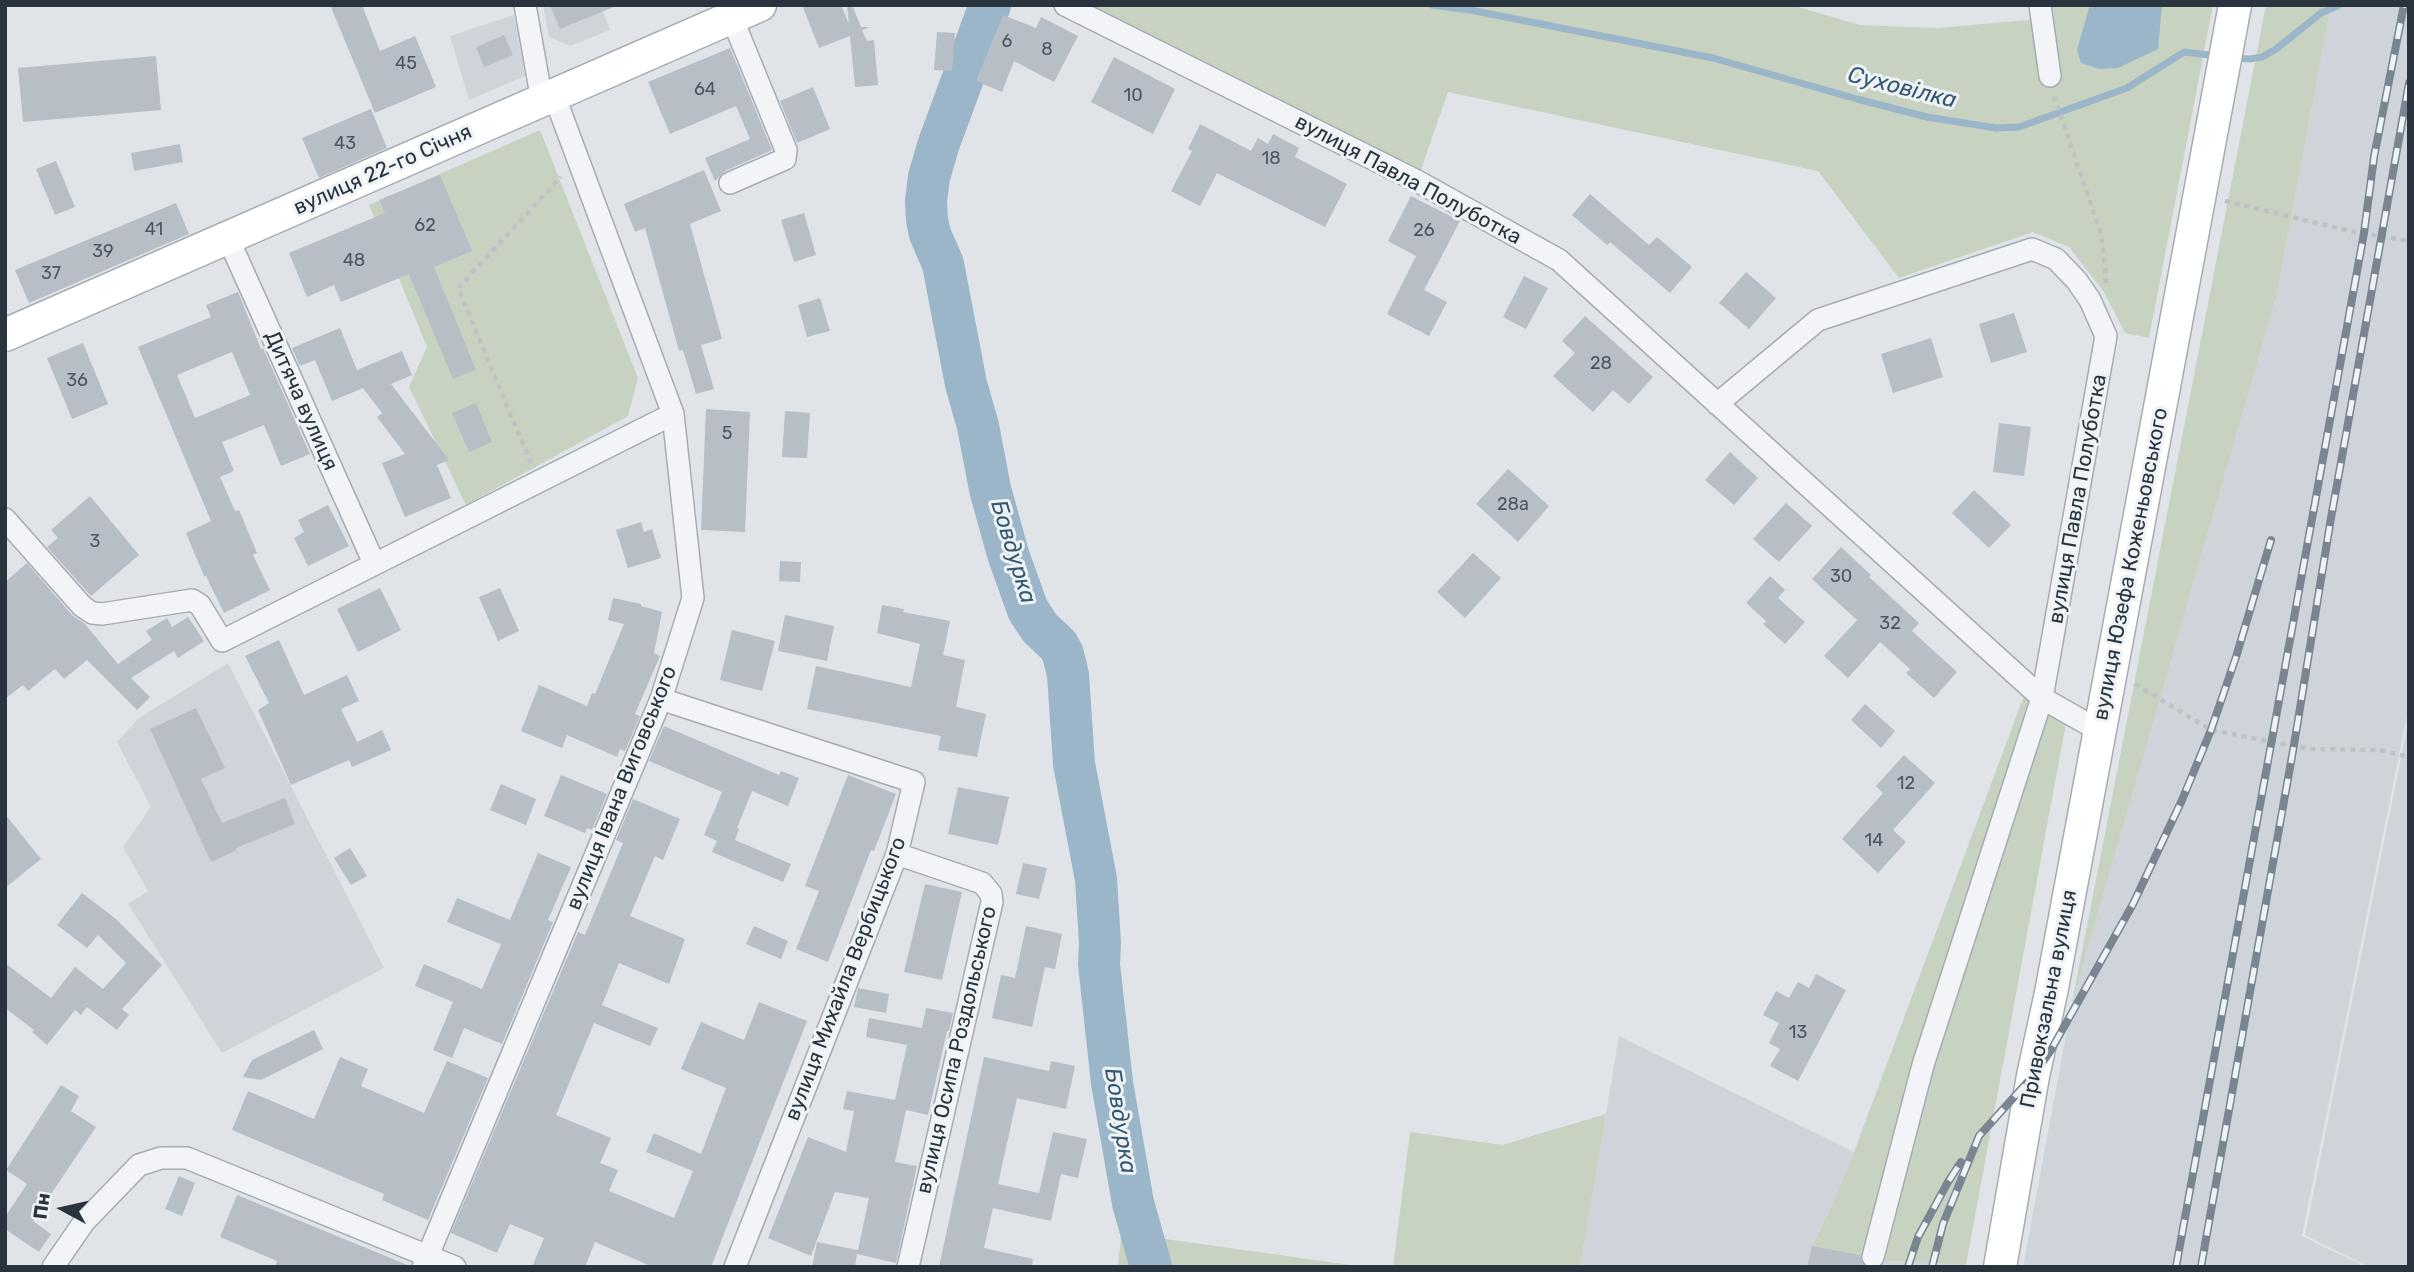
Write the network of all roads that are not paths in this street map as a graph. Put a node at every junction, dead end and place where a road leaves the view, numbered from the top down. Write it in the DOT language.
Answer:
graph roads {
  1 [pos="525,5"];
  2 [pos="1065,5"];
  3 [pos="2040,5"];
  4 [pos="746,11"];
  5 [pos="2233,18"];
  6 [pos="2050,76"];
  7 [pos="548,98"];
  8 [pos="730,183"];
  9 [pos="228,238"];
  10 [pos="5,335"];
  11 [pos="1717,404"];
  12 [pos="673,414"];
  13 [pos="5,519"];
  14 [pos="374,563"];
  15 [pos="2042,698"];
  16 [pos="661,699"];
  17 [pos="2100,731"];
  18 [pos="897,854"];
  19 [pos="1873,1257"];
  20 [pos="425,1261"];
  21 [pos="53,1267"];
  22 [pos="455,1267"];
  23 [pos="734,1267"];
  24 [pos="908,1267"];
  25 [pos="2000,1267"];
  1 -- 7 [label="street, вулиця Івана Виговського"];
  2 -- 11 [label="street, вулиця Павла Полуботка"];
  3 -- 6 [label="street"];
  4 -- 7 [label="main road, вулиця 22-го Січня"];
  4 -- 8 [label="street"];
  5 -- 17 [label="main road, вулиця Юзефа Коженьовського"];
  7 -- 9 [label="main road, вулиця 22-го Січня"];
  7 -- 12 [label="street, вулиця Івана Виговського"];
  9 -- 10 [label="main road, вулиця 22-го Січня"];
  9 -- 14 [label="street, Дитяча вулиця"];
  11 -- 15 [label="street, вулиця Павла Полуботка"];
  11 -- 15 [label="street, вулиця Павла Полуботка"];
  12 -- 14 [label="street"];
  12 -- 16 [label="street, вулиця Івана Виговського"];
  13 -- 14 [label="street"];
  15 -- 17 [label="street, вулиця Юзефа Коженьовського"];
  15 -- 19 [label="street"];
  16 -- 18 [label="street, вулиця Михайла Вербицького"];
  16 -- 20 [label="street, вулиця Івана Виговського"];
  17 -- 25 [label="main road, Привокзальна вулиця"];
  18 -- 23 [label="street, вулиця Михайла Вербицького"];
  18 -- 24 [label="street, вулиця Осипа Роздольського"];
  20 -- 21 [label="street"];
  20 -- 22 [label="street"];
}
